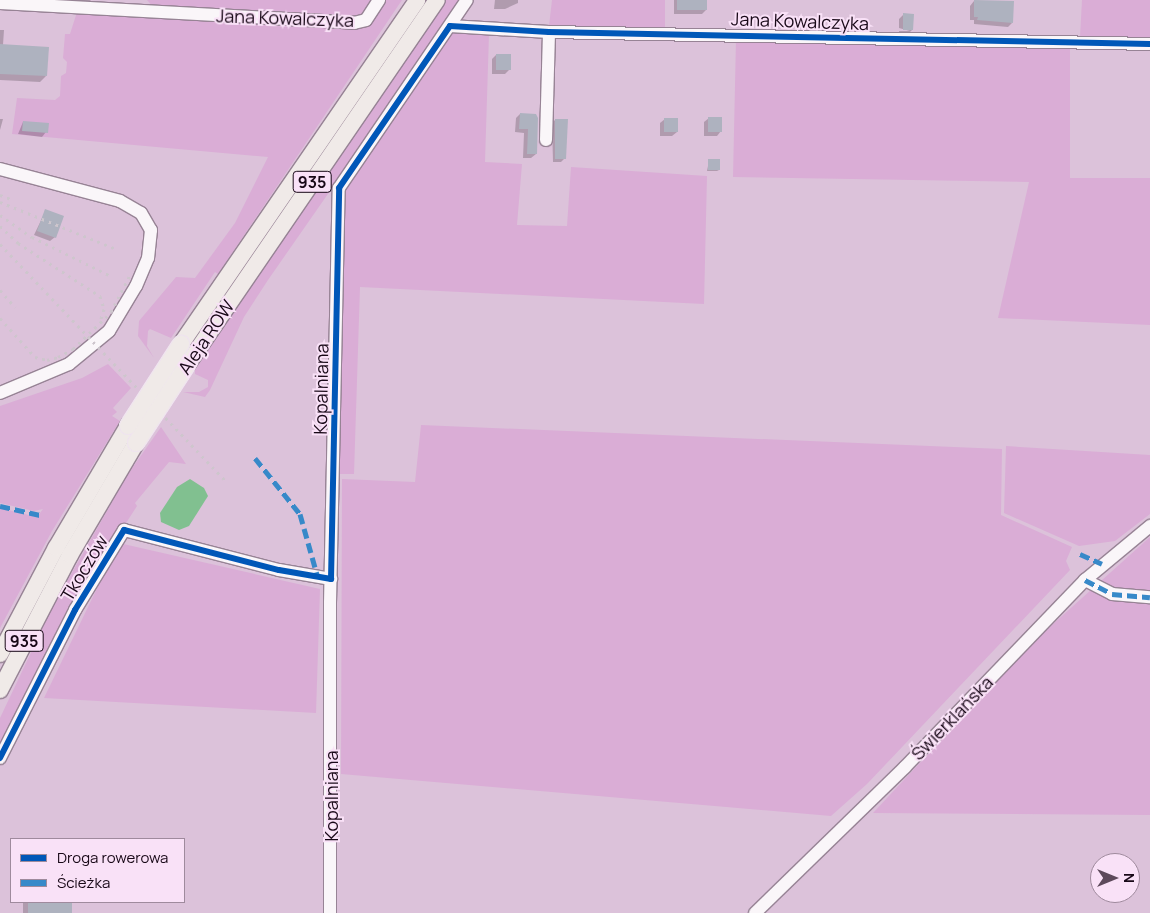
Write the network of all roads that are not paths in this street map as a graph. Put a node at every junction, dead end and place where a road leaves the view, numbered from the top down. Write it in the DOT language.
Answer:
graph roads {
  1 [pos="379,0"];
  2 [pos="417,0"];
  3 [pos="437,0"];
  4 [pos="467,0"];
  5 [pos="0,3"];
  6 [pos="450,26"];
  7 [pos="549,32"];
  8 [pos="1150,44"];
  9 [pos="546,140"];
  10 [pos="0,169"];
  11 [pos="0,393"];
  12 [pos="1150,526"];
  13 [pos="331,580"];
  14 [pos="1085,580"];
  15 [pos="1150,596"];
  16 [pos="0,654"];
  17 [pos="0,690"];
  18 [pos="0,758"];
  19 [pos="330,913"];
  20 [pos="755,913"];
  1 -- 5 [label="street, Jana Kowalczyka"];
  2 -- 16 [label="main road, Aleja ROW / 935, bridge"];
  3 -- 17 [label="main road, Aleja ROW / 935, bridge"];
  4 -- 6 [label="street, Kopalniana"];
  6 -- 7 [label="street, Jana Kowalczyka"];
  6 -- 13 [label="street, Kopalniana"];
  7 -- 8 [label="street, Jana Kowalczyka"];
  7 -- 9 [label="street"];
  10 -- 11 [label="street"];
  12 -- 14 [label="street, Świerklańska"];
  13 -- 18 [label="street, Tkoczów"];
  13 -- 19 [label="street, Kopalniana"];
  14 -- 15 [label="street"];
  14 -- 20 [label="street, Świerklańska"];
}
